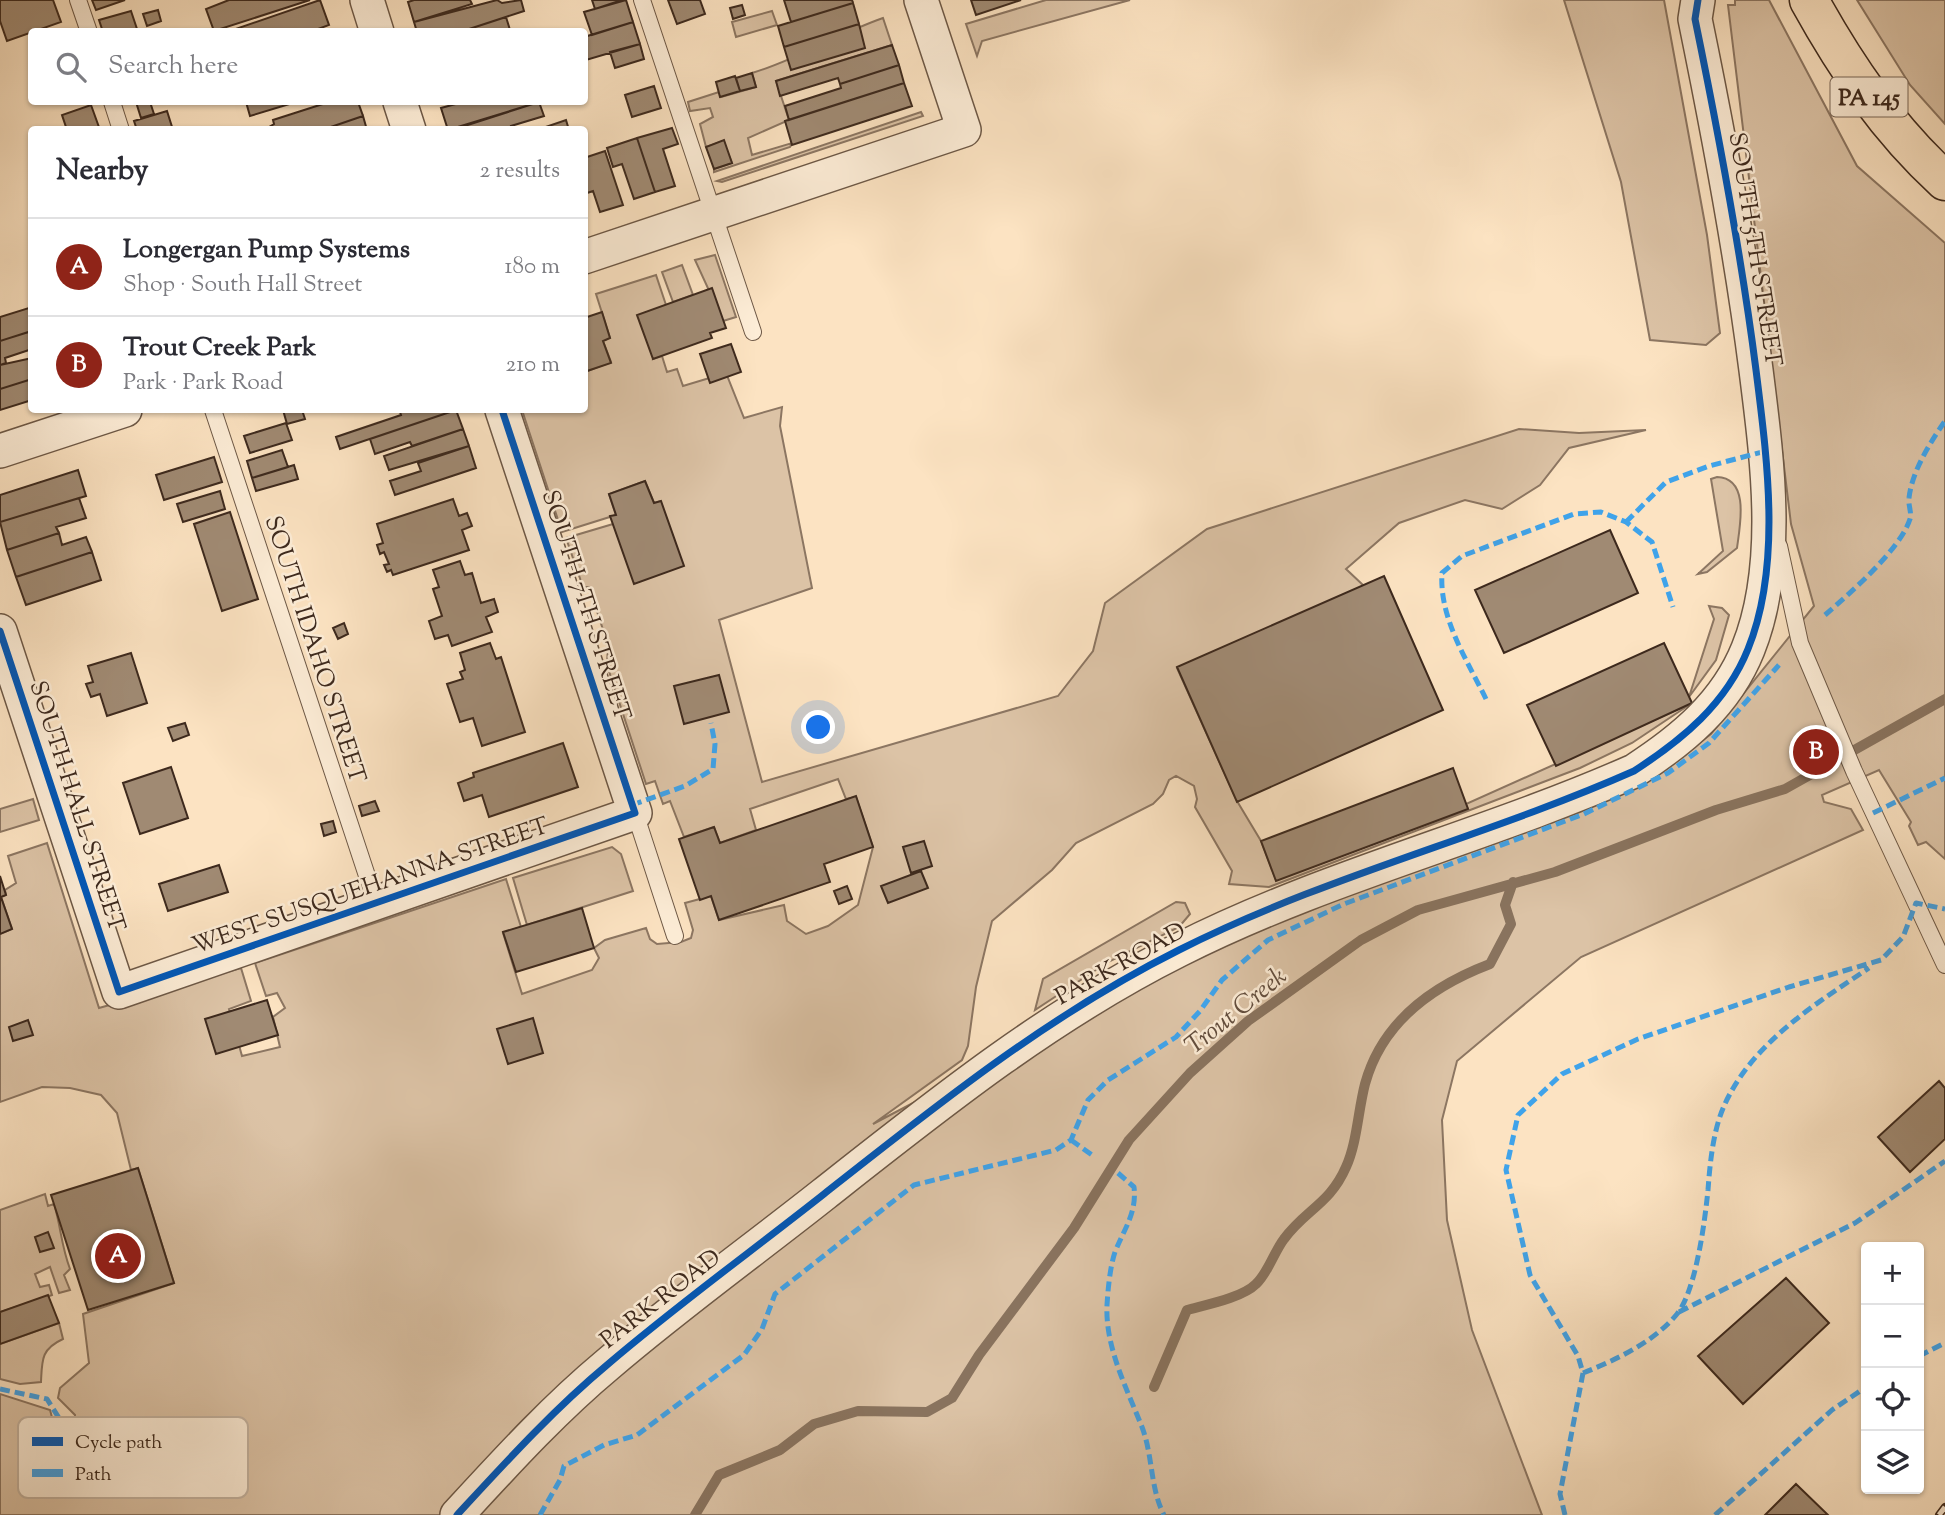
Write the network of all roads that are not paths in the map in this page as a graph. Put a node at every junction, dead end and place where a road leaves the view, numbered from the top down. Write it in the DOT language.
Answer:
graph roads {
  1 [pos="78,0"];
  2 [pos="367,0"];
  3 [pos="642,0"];
  4 [pos="921,0"];
  5 [pos="1809,0"];
  6 [pos="1695,6"];
  7 [pos="88,28"];
  8 [pos="376,28"];
  9 [pos="113,105"];
  10 [pos="401,105"];
  11 [pos="120,126"];
  12 [pos="408,126"];
  13 [pos="1945,181"];
  14 [pos="714,214"];
  15 [pos="588,256"];
  16 [pos="753,332"];
  17 [pos="116,413"];
  18 [pos="214,413"];
  19 [pos="503,413"];
  20 [pos="0,451"];
  21 [pos="1770,506"];
  22 [pos="0,631"];
  23 [pos="635,813"];
  24 [pos="376,903"];
  25 [pos="675,936"];
  26 [pos="1945,965"];
  27 [pos="118,992"];
  28 [pos="457,1515"];
  1 -- 7 [label="lane"];
  2 -- 8 [label="street"];
  3 -- 14 [label="lane"];
  4 -- 14 [label="street"];
  5 -- 13 [label="main road, PA 145"];
  6 -- 21 [label="street, SOUTH 5TH STREET"];
  9 -- 11 [label="lane"];
  10 -- 12 [label="street"];
  14 -- 15 [label="street"];
  14 -- 16 [label="lane"];
  17 -- 20 [label="street"];
  18 -- 24 [label="lane, SOUTH IDAHO STREET"];
  19 -- 23 [label="street, SOUTH 7TH STREET"];
  21 -- 26 [label="lane, SOUTH 5TH STREET"];
  21 -- 28 [label="street, PARK ROAD"];
  22 -- 27 [label="street, SOUTH HALL STREET"];
  23 -- 24 [label="street, WEST SUSQUEHANNA STREET"];
  23 -- 25 [label="lane, SOUTH 7TH STREET"];
  24 -- 27 [label="street, WEST SUSQUEHANNA STREET"];
}
